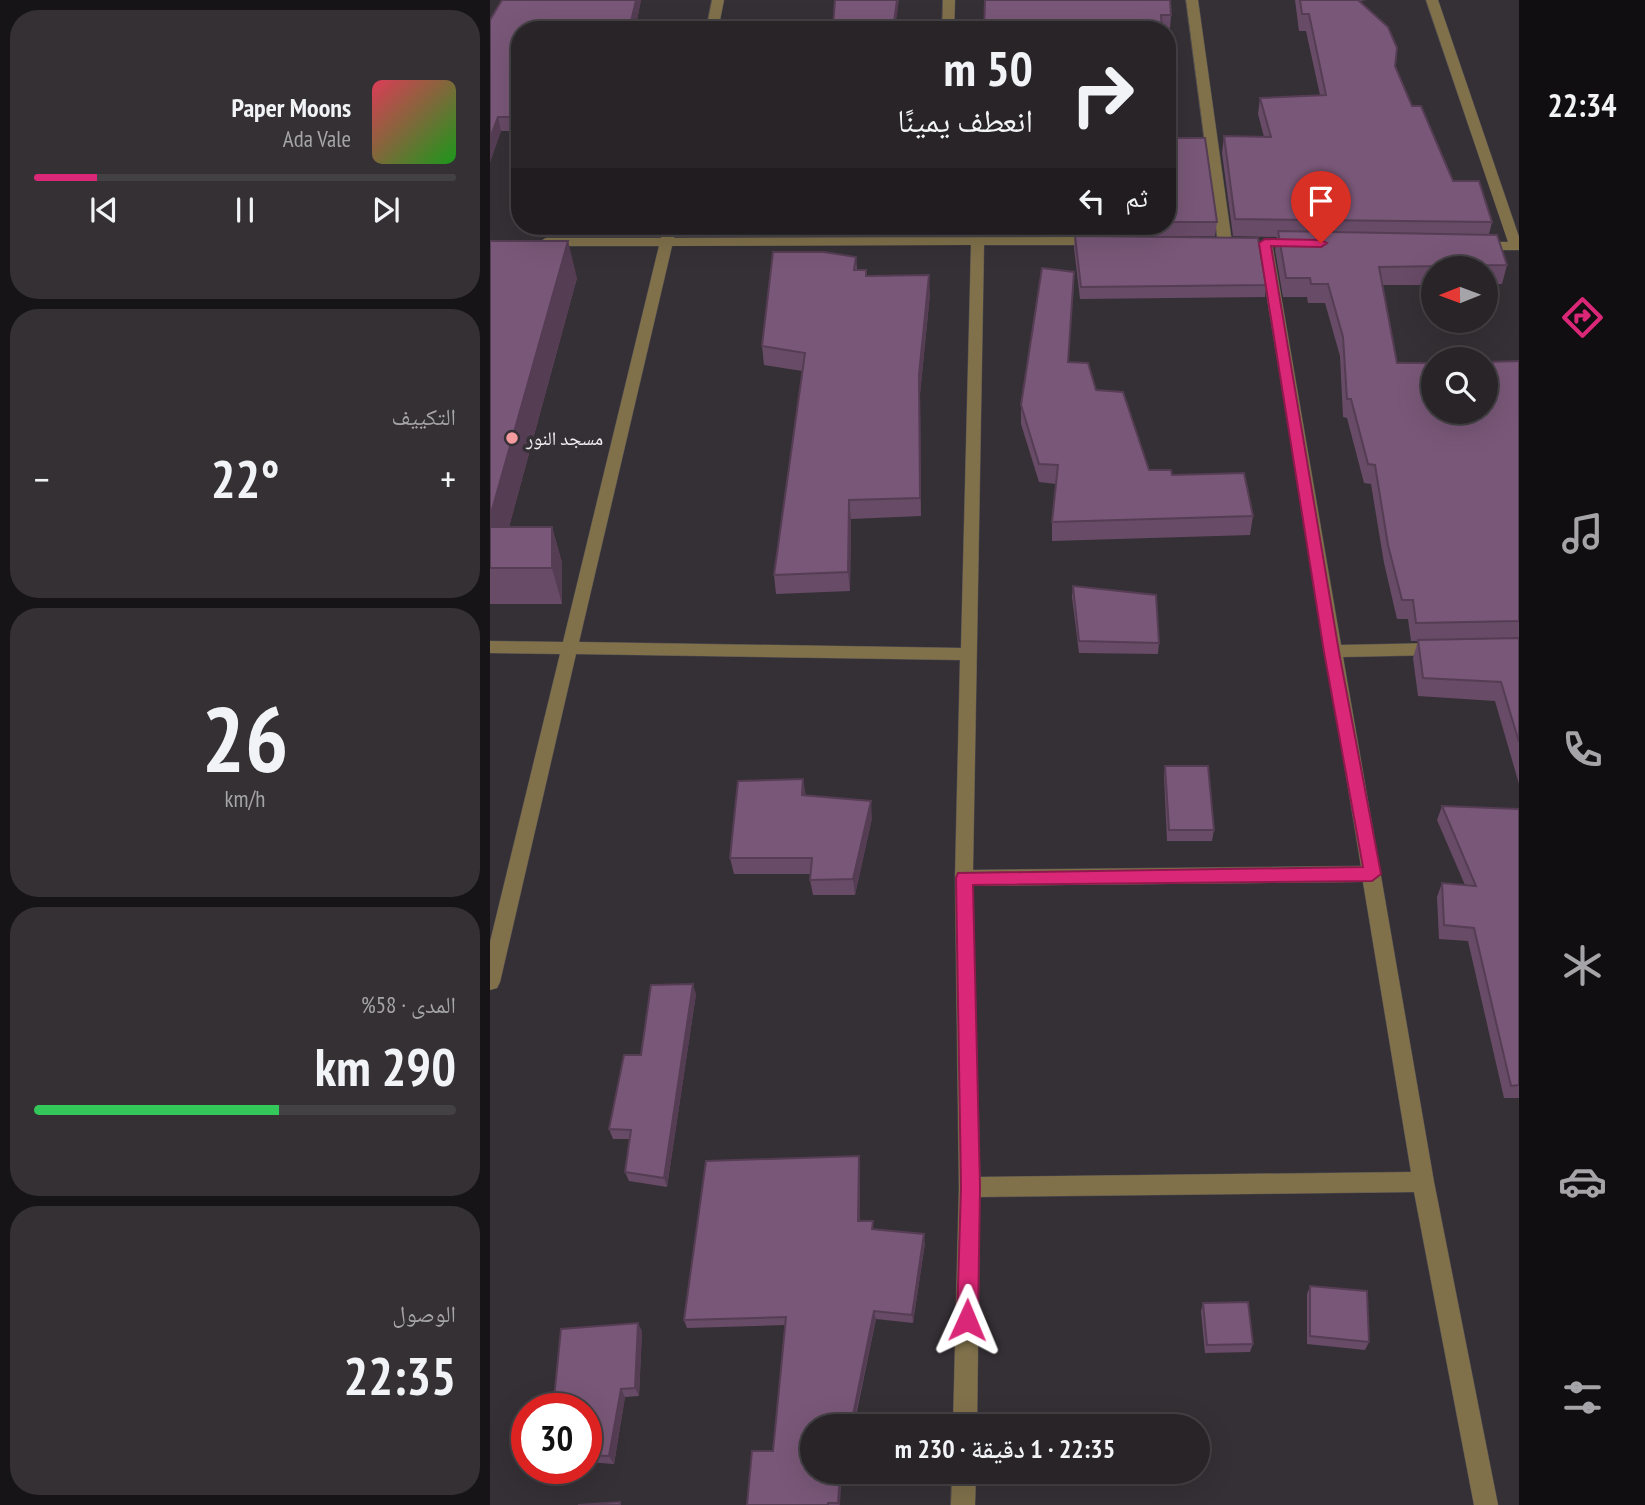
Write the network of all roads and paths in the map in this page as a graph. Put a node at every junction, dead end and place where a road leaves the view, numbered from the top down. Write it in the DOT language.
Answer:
graph roads {
  1 [pos="718,0"];
  2 [pos="949,0"];
  3 [pos="1192,0"];
  4 [pos="1432,0"];
  5 [pos="714,21"];
  6 [pos="948,21"];
  7 [pos="651,235"];
  8 [pos="668,235"];
  9 [pos="714,235"];
  10 [pos="944,235"];
  11 [pos="944,240"];
  12 [pos="978,240"];
  13 [pos="531,242"];
  14 [pos="1115,242"];
  15 [pos="1460,246"];
  16 [pos="1518,246"];
  17 [pos="571,646"];
  18 [pos="490,647"];
  19 [pos="1452,649"];
  20 [pos="1332,652"];
  21 [pos="968,654"];
  22 [pos="1372,874"];
  23 [pos="964,878"];
  24 [pos="490,982"];
  25 [pos="1423,1182"];
  26 [pos="970,1187"];
  27 [pos="965,1414"];
  28 [pos="964,1484"];
  29 [pos="963,1505"];
  30 [pos="1486,1505"];
  1 -- 5 [label="street"];
  2 -- 6 [label="street"];
  3 -- 20 [label="street"];
  4 -- 16 [label="street"];
  7 -- 13 [label="street"];
  8 -- 17 [label="street"];
  9 -- 11 [label="street"];
  10 -- 11 [label="street"];
  11 -- 12 [label="street"];
  12 -- 14 [label="street"];
  12 -- 21 [label="street"];
  15 -- 16 [label="street"];
  17 -- 18 [label="street"];
  17 -- 21 [label="street"];
  17 -- 24 [label="street"];
  19 -- 20 [label="street"];
  20 -- 22 [label="street"];
  21 -- 23 [label="street"];
  22 -- 23 [label="street"];
  22 -- 25 [label="street"];
  23 -- 26 [label="street"];
  25 -- 26 [label="street"];
  25 -- 30 [label="street"];
  26 -- 27 [label="street"];
  28 -- 29 [label="street"];
}
